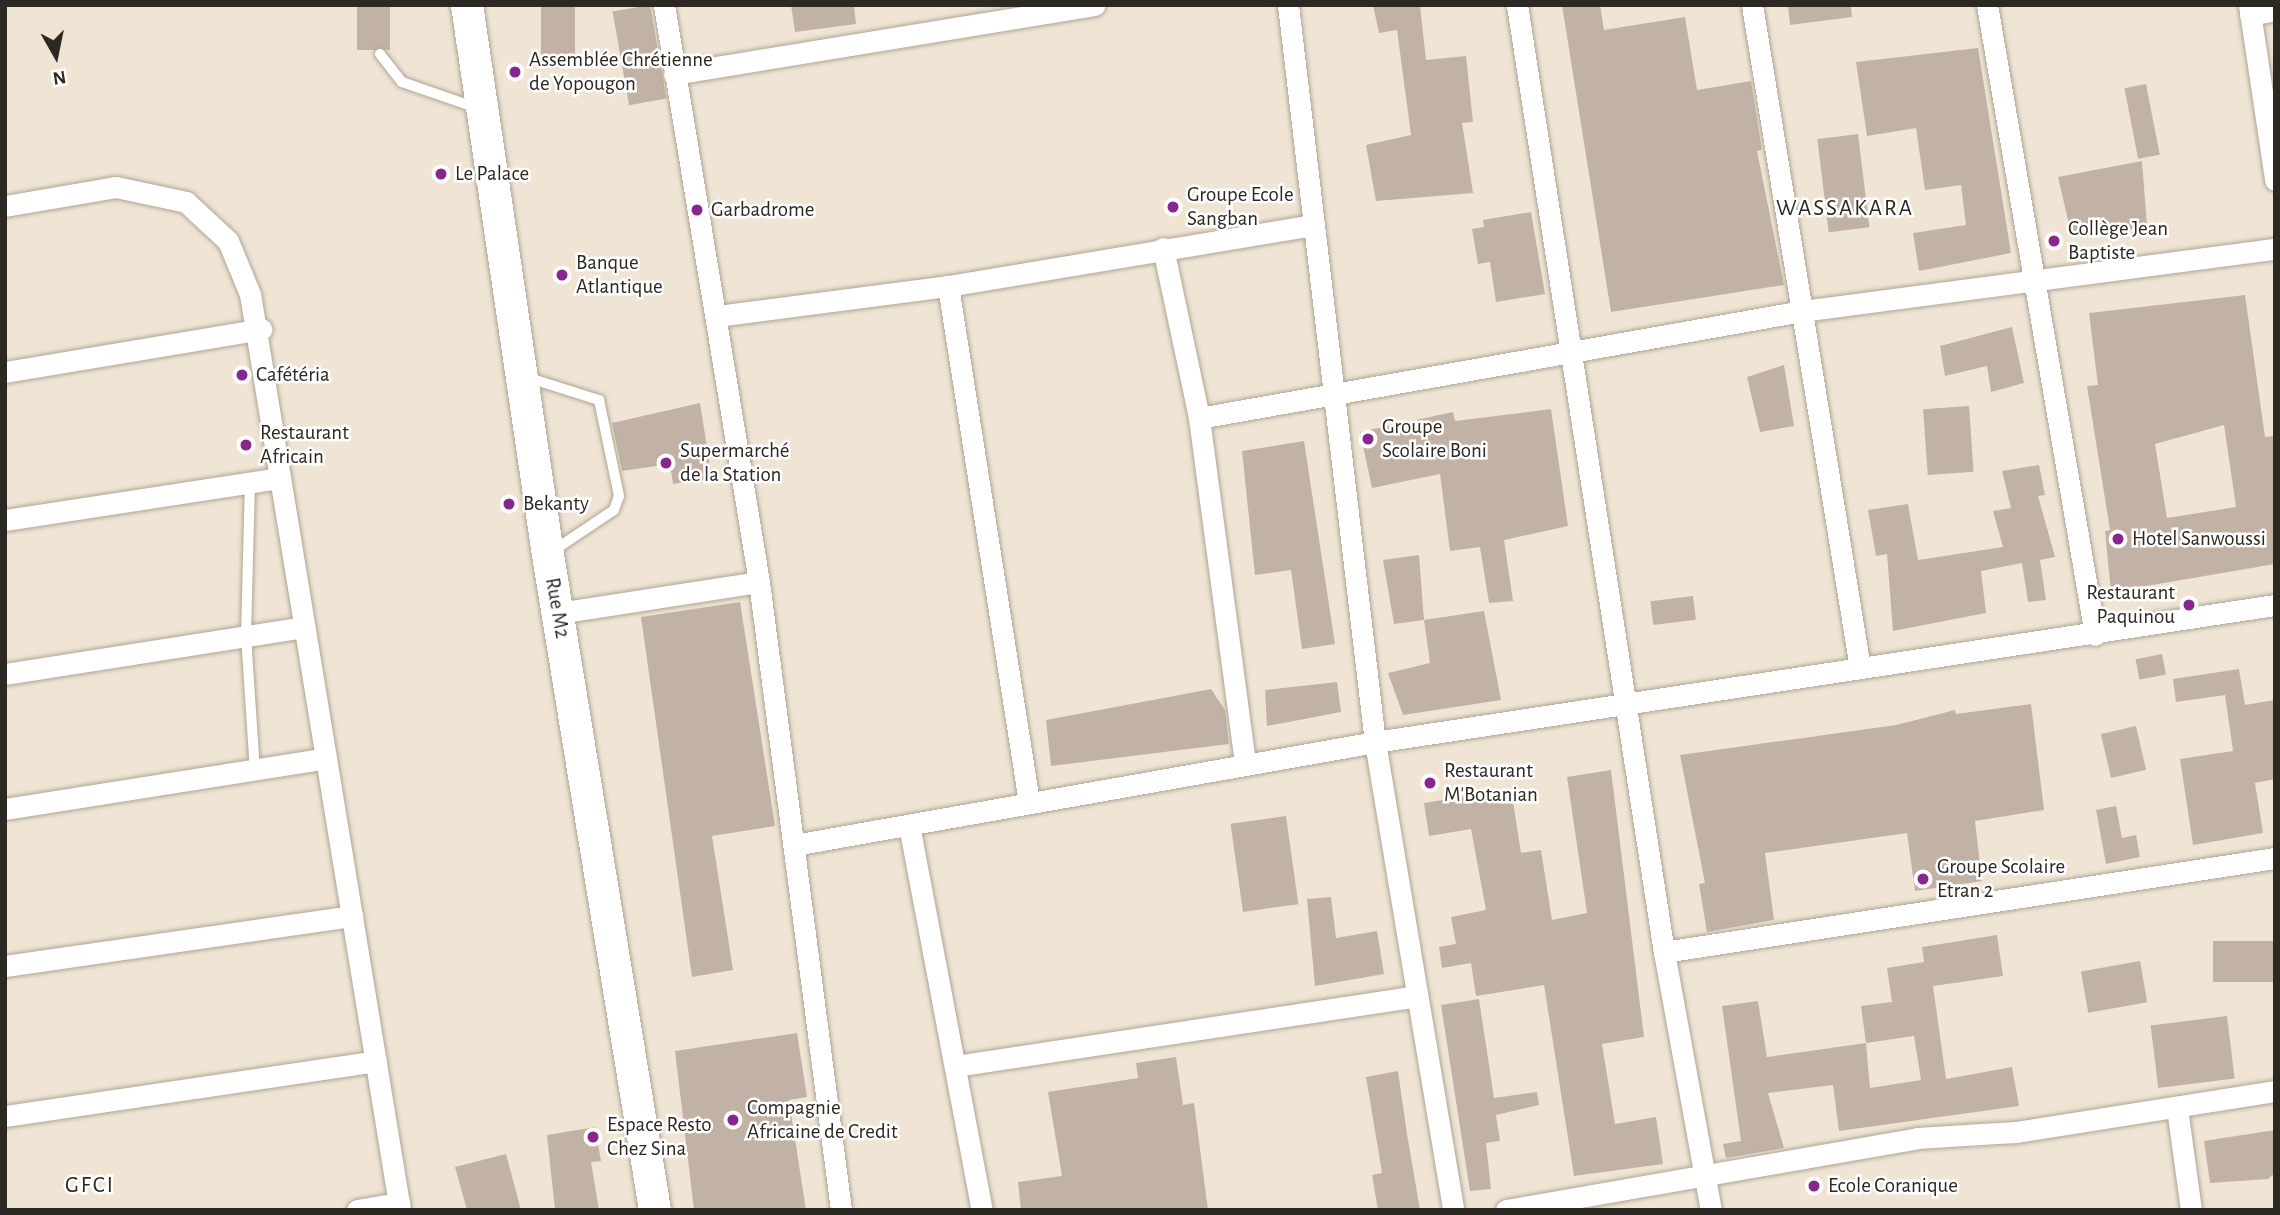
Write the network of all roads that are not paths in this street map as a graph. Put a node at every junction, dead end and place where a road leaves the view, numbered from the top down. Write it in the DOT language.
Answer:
graph roads {
  1 [pos="467,5"];
  2 [pos="664,5"];
  3 [pos="1094,5"];
  4 [pos="1288,5"];
  5 [pos="1517,5"];
  6 [pos="1752,5"];
  7 [pos="1987,5"];
  8 [pos="2250,10"];
  9 [pos="2275,10"];
  10 [pos="380,54"];
  11 [pos="674,74"];
  12 [pos="481,109"];
  13 [pos="2275,180"];
  14 [pos="5,206"];
  15 [pos="1314,225"];
  16 [pos="1163,248"];
  17 [pos="2275,249"];
  18 [pos="2030,279"];
  19 [pos="948,286"];
  20 [pos="1802,311"];
  21 [pos="717,316"];
  22 [pos="261,329"];
  23 [pos="1573,357"];
  24 [pos="5,372"];
  25 [pos="520,375"];
  26 [pos="1332,394"];
  27 [pos="1199,418"];
  28 [pos="281,478"];
  29 [pos="250,482"];
  30 [pos="5,520"];
  31 [pos="548,555"];
  32 [pos="759,582"];
  33 [pos="2275,605"];
  34 [pos="558,613"];
  35 [pos="304,627"];
  36 [pos="2095,635"];
  37 [pos="246,636"];
  38 [pos="1860,668"];
  39 [pos="5,674"];
  40 [pos="1630,704"];
  41 [pos="1376,742"];
  42 [pos="326,758"];
  43 [pos="1245,763"];
  44 [pos="255,769"];
  45 [pos="1029,802"];
  46 [pos="5,809"];
  47 [pos="909,825"];
  48 [pos="794,845"];
  49 [pos="2275,858"];
  50 [pos="352,916"];
  51 [pos="1664,952"];
  52 [pos="5,966"];
  53 [pos="1416,996"];
  54 [pos="376,1061"];
  55 [pos="955,1066"];
  56 [pos="2275,1091"];
  57 [pos="2177,1108"];
  58 [pos="5,1116"];
  59 [pos="1705,1176"];
  60 [pos="400,1206"];
  61 [pos="357,1210"];
  62 [pos="655,1210"];
  63 [pos="841,1210"];
  64 [pos="982,1210"];
  65 [pos="1453,1210"];
  66 [pos="1506,1210"];
  67 [pos="1711,1210"];
  68 [pos="2190,1210"];
  1 -- 12 [label="main road, Rue M2"];
  2 -- 11 [label="street"];
  3 -- 11 [label="street"];
  4 -- 15 [label="street"];
  5 -- 23 [label="street"];
  6 -- 20 [label="street"];
  7 -- 18 [label="street"];
  8 -- 9 [label="street"];
  8 -- 13 [label="street"];
  10 -- 12 [label="lane"];
  11 -- 21 [label="street"];
  12 -- 25 [label="main road, Rue M2"];
  14 -- 22 [label="street"];
  15 -- 16 [label="street"];
  15 -- 26 [label="street"];
  16 -- 19 [label="street"];
  16 -- 27 [label="street"];
  17 -- 18 [label="street"];
  18 -- 20 [label="street"];
  18 -- 36 [label="street"];
  19 -- 21 [label="street"];
  19 -- 45 [label="street"];
  20 -- 23 [label="street"];
  20 -- 38 [label="street"];
  21 -- 32 [label="street"];
  22 -- 24 [label="street"];
  22 -- 28 [label="street"];
  23 -- 26 [label="street"];
  23 -- 40 [label="street"];
  25 -- 31 [label="main road, Rue M2"];
  25 -- 31 [label="lane"];
  26 -- 27 [label="street"];
  26 -- 41 [label="street"];
  27 -- 43 [label="street"];
  28 -- 29 [label="street"];
  28 -- 35 [label="street"];
  29 -- 30 [label="street"];
  29 -- 37 [label="lane"];
  31 -- 34 [label="main road, Rue M2"];
  32 -- 34 [label="street"];
  32 -- 48 [label="street"];
  33 -- 36 [label="street"];
  34 -- 62 [label="main road, Rue M2"];
  35 -- 37 [label="street"];
  35 -- 42 [label="street"];
  36 -- 38 [label="street"];
  37 -- 39 [label="street"];
  37 -- 44 [label="lane"];
  38 -- 40 [label="street"];
  40 -- 41 [label="street"];
  40 -- 51 [label="street"];
  41 -- 43 [label="street"];
  41 -- 53 [label="street"];
  42 -- 44 [label="street"];
  42 -- 50 [label="street"];
  43 -- 45 [label="street"];
  44 -- 46 [label="street"];
  45 -- 47 [label="street"];
  47 -- 48 [label="street"];
  47 -- 55 [label="street"];
  48 -- 63 [label="street"];
  49 -- 51 [label="street"];
  50 -- 52 [label="street"];
  50 -- 54 [label="street"];
  51 -- 59 [label="street"];
  53 -- 55 [label="street"];
  53 -- 65 [label="street"];
  54 -- 58 [label="street"];
  54 -- 60 [label="street"];
  55 -- 64 [label="street"];
  56 -- 57 [label="street"];
  57 -- 59 [label="street"];
  57 -- 68 [label="street"];
  59 -- 66 [label="street"];
  59 -- 67 [label="street"];
  60 -- 61 [label="street"];
}
